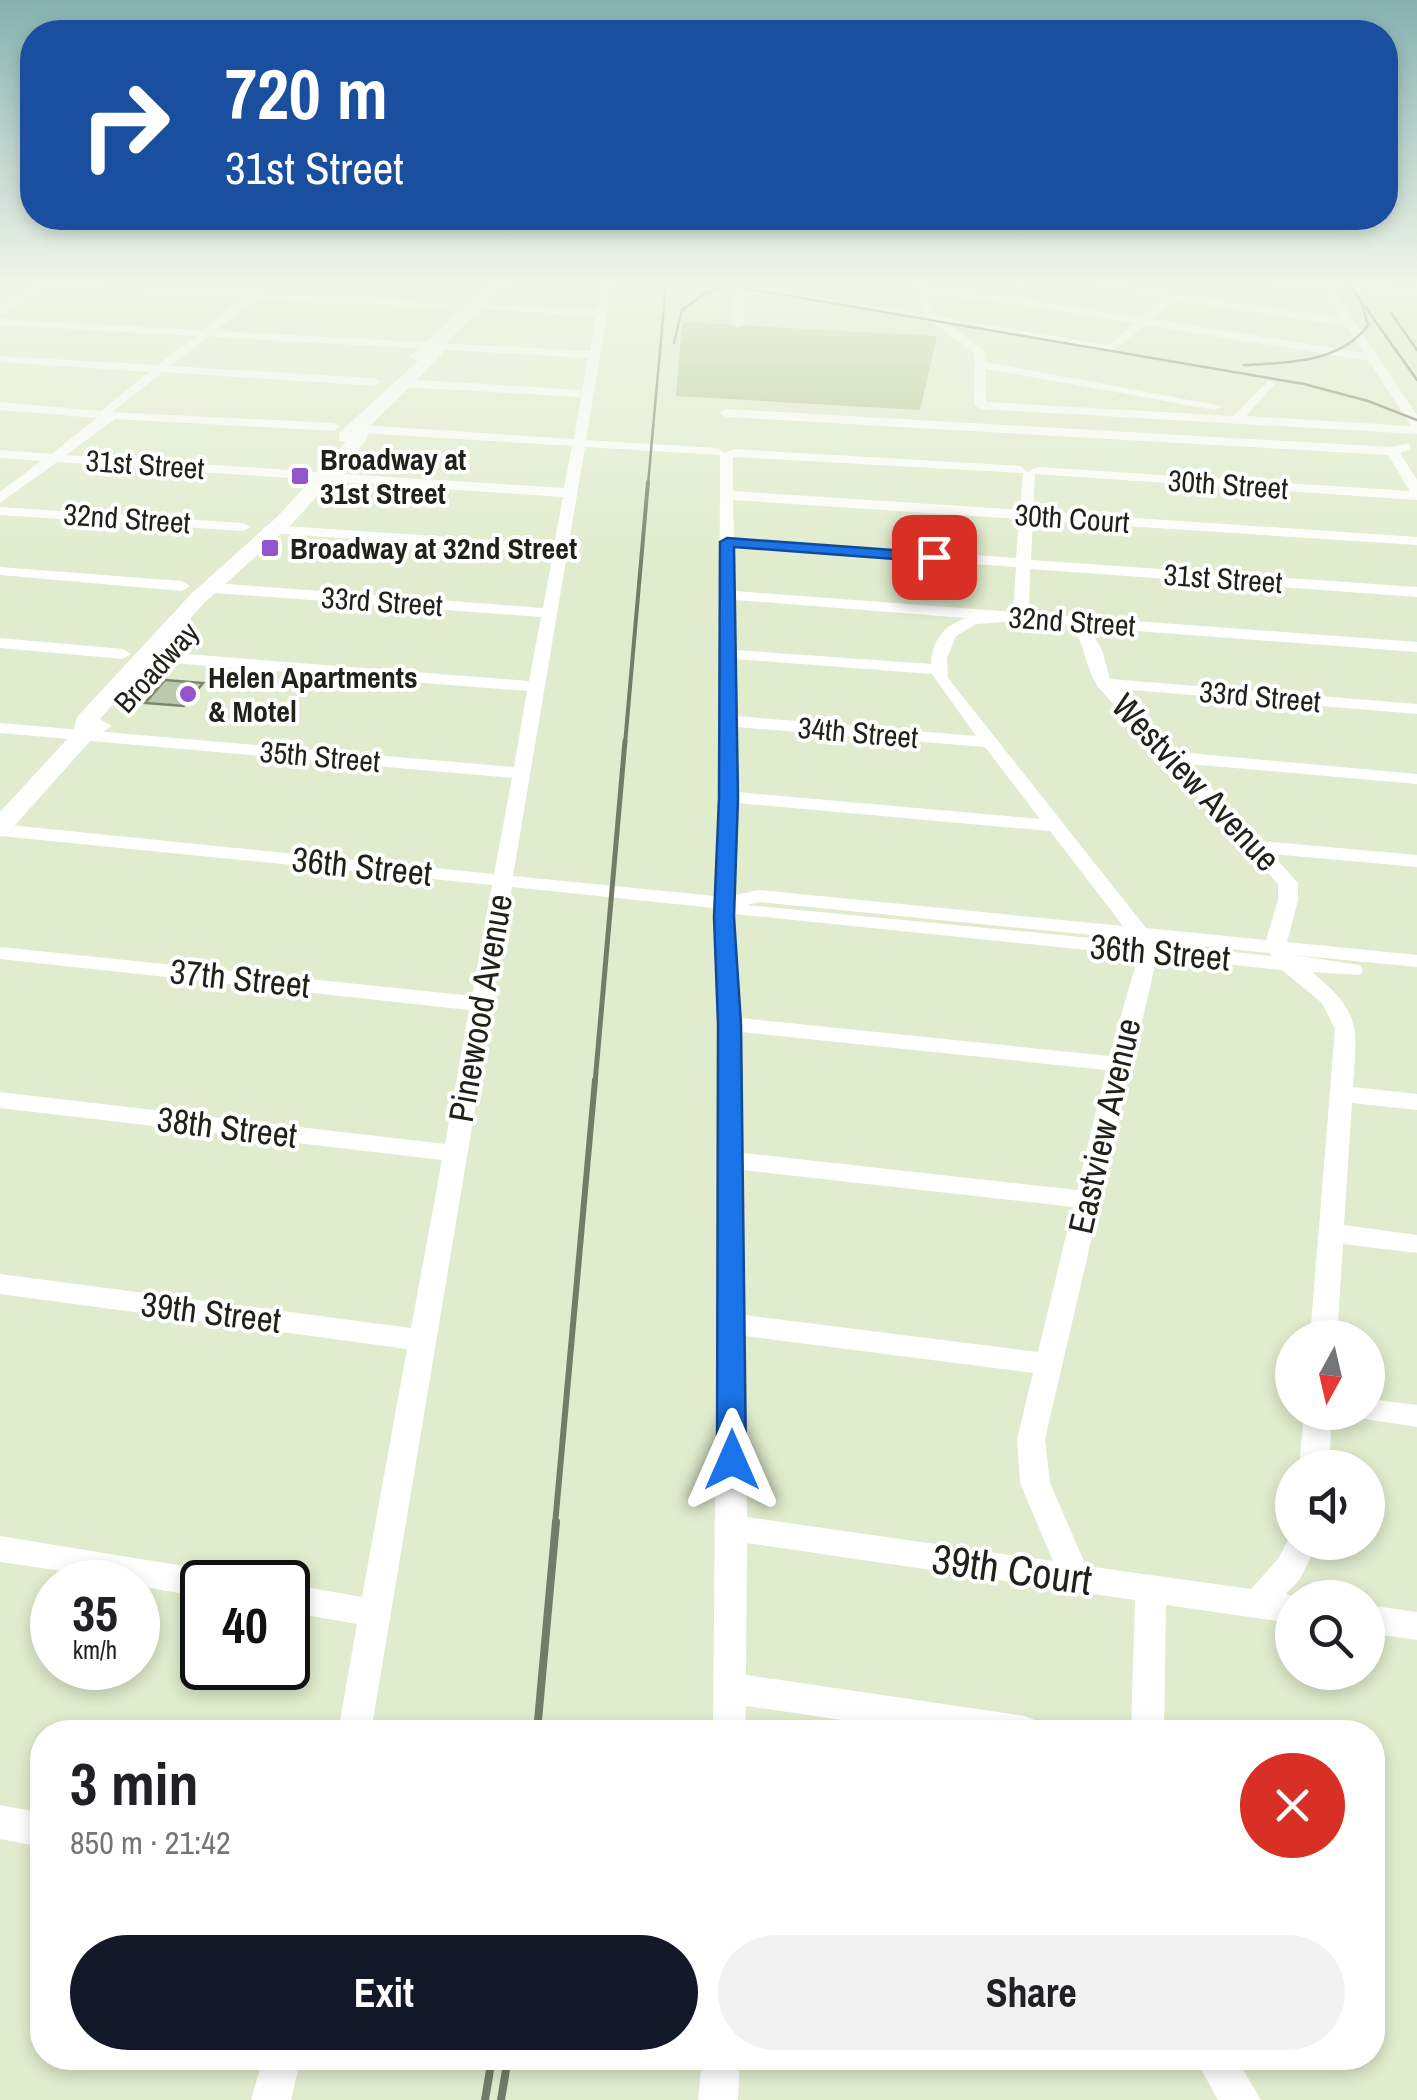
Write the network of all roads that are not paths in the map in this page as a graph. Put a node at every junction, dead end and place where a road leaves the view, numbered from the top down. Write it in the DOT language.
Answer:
graph roads {
  1 [pos="146,382"];
  2 [pos="590,382"];
  3 [pos="981,382"];
  4 [pos="1070,382"];
  5 [pos="1388,382"];
  6 [pos="401,383"];
  7 [pos="1269,384"];
  8 [pos="588,394"];
  9 [pos="0,406"];
  10 [pos="980,408"];
  11 [pos="108,413"];
  12 [pos="1240,415"];
  13 [pos="334,427"];
  14 [pos="1417,427"];
  15 [pos="978,428"];
  16 [pos="360,429"];
  17 [pos="1031,431"];
  18 [pos="1417,439"];
  19 [pos="579,444"];
  20 [pos="1392,450"];
  21 [pos="726,452"];
  22 [pos="0,454"];
  23 [pos="52,458"];
  24 [pos="1030,471"];
  25 [pos="308,475"];
  26 [pos="571,492"];
  27 [pos="1417,493"];
  28 [pos="727,495"];
  29 [pos="2,507"];
  30 [pos="1027,515"];
  31 [pos="244,527"];
  32 [pos="270,529"];
  33 [pos="1417,541"];
  34 [pos="727,542"];
  35 [pos="561,549"];
  36 [pos="1023,564"];
  37 [pos="0,572"];
  38 [pos="182,586"];
  39 [pos="215,588"];
  40 [pos="1417,592"];
  41 [pos="727,595"];
  42 [pos="550,613"];
  43 [pos="1021,618"];
  44 [pos="1092,623"];
  45 [pos="0,644"];
  46 [pos="1417,647"];
  47 [pos="728,654"];
  48 [pos="144,656"];
  49 [pos="939,670"];
  50 [pos="1104,683"];
  51 [pos="536,688"];
  52 [pos="1417,709"];
  53 [pos="728,721"];
  54 [pos="0,728"];
  55 [pos="83,736"];
  56 [pos="989,742"];
  57 [pos="1175,757"];
  58 [pos="521,774"];
  59 [pos="1417,779"];
  60 [pos="728,798"];
  61 [pos="1056,826"];
  62 [pos="0,829"];
  63 [pos="1258,847"];
  64 [pos="1417,860"];
  65 [pos="502,880"];
  66 [pos="725,902"];
  67 [pos="1115,906"];
  68 [pos="1086,928"];
  69 [pos="1144,942"];
  70 [pos="1280,945"];
  71 [pos="1214,948"];
  72 [pos="0,953"];
  73 [pos="1417,962"];
  74 [pos="1348,970"];
  75 [pos="1417,977"];
  76 [pos="1141,981"];
  77 [pos="1324,992"];
  78 [pos="481,1004"];
  79 [pos="730,1024"];
  80 [pos="1119,1064"];
  81 [pos="1344,1094"];
  82 [pos="0,1100"];
  83 [pos="1417,1102"];
  84 [pos="454,1153"];
  85 [pos="730,1160"];
  86 [pos="1087,1200"];
  87 [pos="1331,1233"];
  88 [pos="1417,1244"];
  89 [pos="0,1284"];
  90 [pos="1325,1320"];
  91 [pos="731,1324"];
  92 [pos="422,1340"];
  93 [pos="1049,1364"];
  94 [pos="1385,1412"];
  95 [pos="1417,1416"];
  96 [pos="732,1528"];
  97 [pos="0,1549"];
  98 [pos="1293,1560"];
  99 [pos="1076,1579"];
  100 [pos="180,1580"];
  101 [pos="1151,1590"];
  102 [pos="310,1602"];
  103 [pos="1257,1604"];
  104 [pos="1275,1607"];
  105 [pos="374,1613"];
  106 [pos="1385,1621"];
  107 [pos="1417,1626"];
  108 [pos="730,1688"];
  109 [pos="356,1720"];
  110 [pos="730,1720"];
  111 [pos="945,1720"];
  112 [pos="1148,1720"];
  113 [pos="0,1822"];
  114 [pos="30,1828"];
  115 [pos="279,2070"];
  116 [pos="720,2070"];
  117 [pos="1222,2070"];
  118 [pos="271,2100"];
  119 [pos="718,2100"];
  120 [pos="1242,2100"];
  1 -- 11 [label="street"];
  2 -- 8 [label="street, Pinewood Avenue"];
  3 -- 10 [label="street"];
  4 -- 12 [label="street"];
  5 -- 14 [label="street"];
  6 -- 8 [label="street"];
  6 -- 16 [label="main road, Broadway"];
  7 -- 12 [label="street"];
  8 -- 19 [label="street, Pinewood Avenue"];
  9 -- 11 [label="street"];
  10 -- 12 [label="street"];
  10 -- 15 [label="street"];
  11 -- 13 [label="street"];
  11 -- 23 [label="street"];
  12 -- 14 [label="street"];
  15 -- 17 [label="street"];
  15 -- 21 [label="street"];
  16 -- 19 [label="street, 30th Street"];
  16 -- 25 [label="main road, Broadway"];
  17 -- 20 [label="street"];
  17 -- 24 [label="street"];
  18 -- 20 [label="street"];
  19 -- 21 [label="street, 30th Street"];
  19 -- 26 [label="street, Pinewood Avenue"];
  20 -- 27 [label="street"];
  21 -- 24 [label="street, 30th Street"];
  21 -- 28 [label="street"];
  22 -- 23 [label="street, 31st Street"];
  23 -- 25 [label="street, 31st Street"];
  23 -- 29 [label="street"];
  24 -- 27 [label="street, 30th Street"];
  24 -- 30 [label="street"];
  25 -- 26 [label="street, 31st Street"];
  25 -- 32 [label="main road, Broadway"];
  26 -- 35 [label="street, Pinewood Avenue"];
  28 -- 30 [label="street, 30th Court"];
  28 -- 34 [label="street"];
  29 -- 31 [label="street, 32nd Street"];
  30 -- 33 [label="street, 30th Court"];
  30 -- 36 [label="street"];
  32 -- 35 [label="street"];
  32 -- 39 [label="main road, Broadway"];
  34 -- 36 [label="street, 31st Street"];
  34 -- 41 [label="street"];
  35 -- 42 [label="street, Pinewood Avenue"];
  36 -- 40 [label="street, 31st Street"];
  36 -- 43 [label="street"];
  37 -- 38 [label="street"];
  39 -- 42 [label="street, 33rd Street"];
  39 -- 48 [label="main road, Broadway"];
  41 -- 43 [label="street, 32nd Street"];
  41 -- 47 [label="street"];
  42 -- 51 [label="street, Pinewood Avenue"];
  43 -- 44 [label="street, 32nd Street"];
  43 -- 49 [label="street"];
  44 -- 46 [label="street, 32nd Street"];
  44 -- 50 [label="street, Westview Avenue"];
  45 -- 48 [label="street"];
  47 -- 49 [label="street"];
  47 -- 53 [label="street"];
  48 -- 51 [label="street"];
  48 -- 55 [label="main road, Broadway"];
  49 -- 56 [label="street"];
  50 -- 52 [label="street, 33rd Street"];
  50 -- 57 [label="street, Westview Avenue"];
  51 -- 58 [label="street, Pinewood Avenue"];
  53 -- 56 [label="street, 34th Street"];
  53 -- 60 [label="street"];
  54 -- 55 [label="street, 35th Street"];
  55 -- 58 [label="street, 35th Street"];
  55 -- 62 [label="main road, Broadway"];
  56 -- 61 [label="street"];
  57 -- 59 [label="street"];
  57 -- 63 [label="street, Westview Avenue"];
  58 -- 65 [label="street, Pinewood Avenue"];
  60 -- 61 [label="street"];
  60 -- 66 [label="street"];
  61 -- 67 [label="street"];
  62 -- 65 [label="street, 36th Street"];
  63 -- 64 [label="street"];
  63 -- 70 [label="street, Westview Avenue"];
  65 -- 66 [label="street, 36th Street"];
  65 -- 78 [label="street, Pinewood Avenue"];
  66 -- 68 [label="street, 36th Street"];
  66 -- 69 [label="street, 36th Street"];
  66 -- 79 [label="street"];
  67 -- 68 [label="street"];
  67 -- 69 [label="street"];
  68 -- 69 [label="street, 36th Street"];
  69 -- 71 [label="street, 36th Street"];
  69 -- 76 [label="street, Eastview Avenue"];
  70 -- 71 [label="street, 36th Street"];
  70 -- 71 [label="street"];
  70 -- 73 [label="street, 36th Street"];
  70 -- 74 [label="street, 36th Street"];
  70 -- 77 [label="street"];
  71 -- 76 [label="street"];
  72 -- 78 [label="street, 37th Street"];
  74 -- 75 [label="street, 36th Street"];
  74 -- 77 [label="street"];
  76 -- 80 [label="street, Eastview Avenue"];
  77 -- 81 [label="street"];
  78 -- 84 [label="street, Pinewood Avenue"];
  79 -- 80 [label="street"];
  79 -- 85 [label="street"];
  80 -- 86 [label="street, Eastview Avenue"];
  81 -- 83 [label="street"];
  81 -- 87 [label="street"];
  82 -- 84 [label="street, 38th Street"];
  84 -- 92 [label="street, Pinewood Avenue"];
  85 -- 86 [label="street"];
  85 -- 91 [label="street"];
  86 -- 93 [label="street, Eastview Avenue"];
  87 -- 88 [label="street"];
  87 -- 90 [label="street"];
  89 -- 92 [label="street, 39th Street"];
  91 -- 93 [label="street"];
  91 -- 96 [label="street"];
  92 -- 105 [label="street, Pinewood Avenue"];
  93 -- 99 [label="street, Eastview Avenue"];
  94 -- 95 [label="street"];
  96 -- 99 [label="street, 39th Court"];
  96 -- 108 [label="street"];
  97 -- 100 [label="street"];
  98 -- 103 [label="street"];
  99 -- 101 [label="street, 39th Court"];
  101 -- 103 [label="street, 39th Court"];
  101 -- 112 [label="street"];
  102 -- 105 [label="street"];
  103 -- 104 [label="street, 39th Court"];
  105 -- 109 [label="street, Pinewood Avenue"];
  106 -- 107 [label="street"];
  108 -- 110 [label="street"];
  108 -- 111 [label="street"];
  113 -- 114 [label="street"];
  115 -- 118 [label="street"];
  116 -- 119 [label="street"];
  117 -- 120 [label="street"];
}
